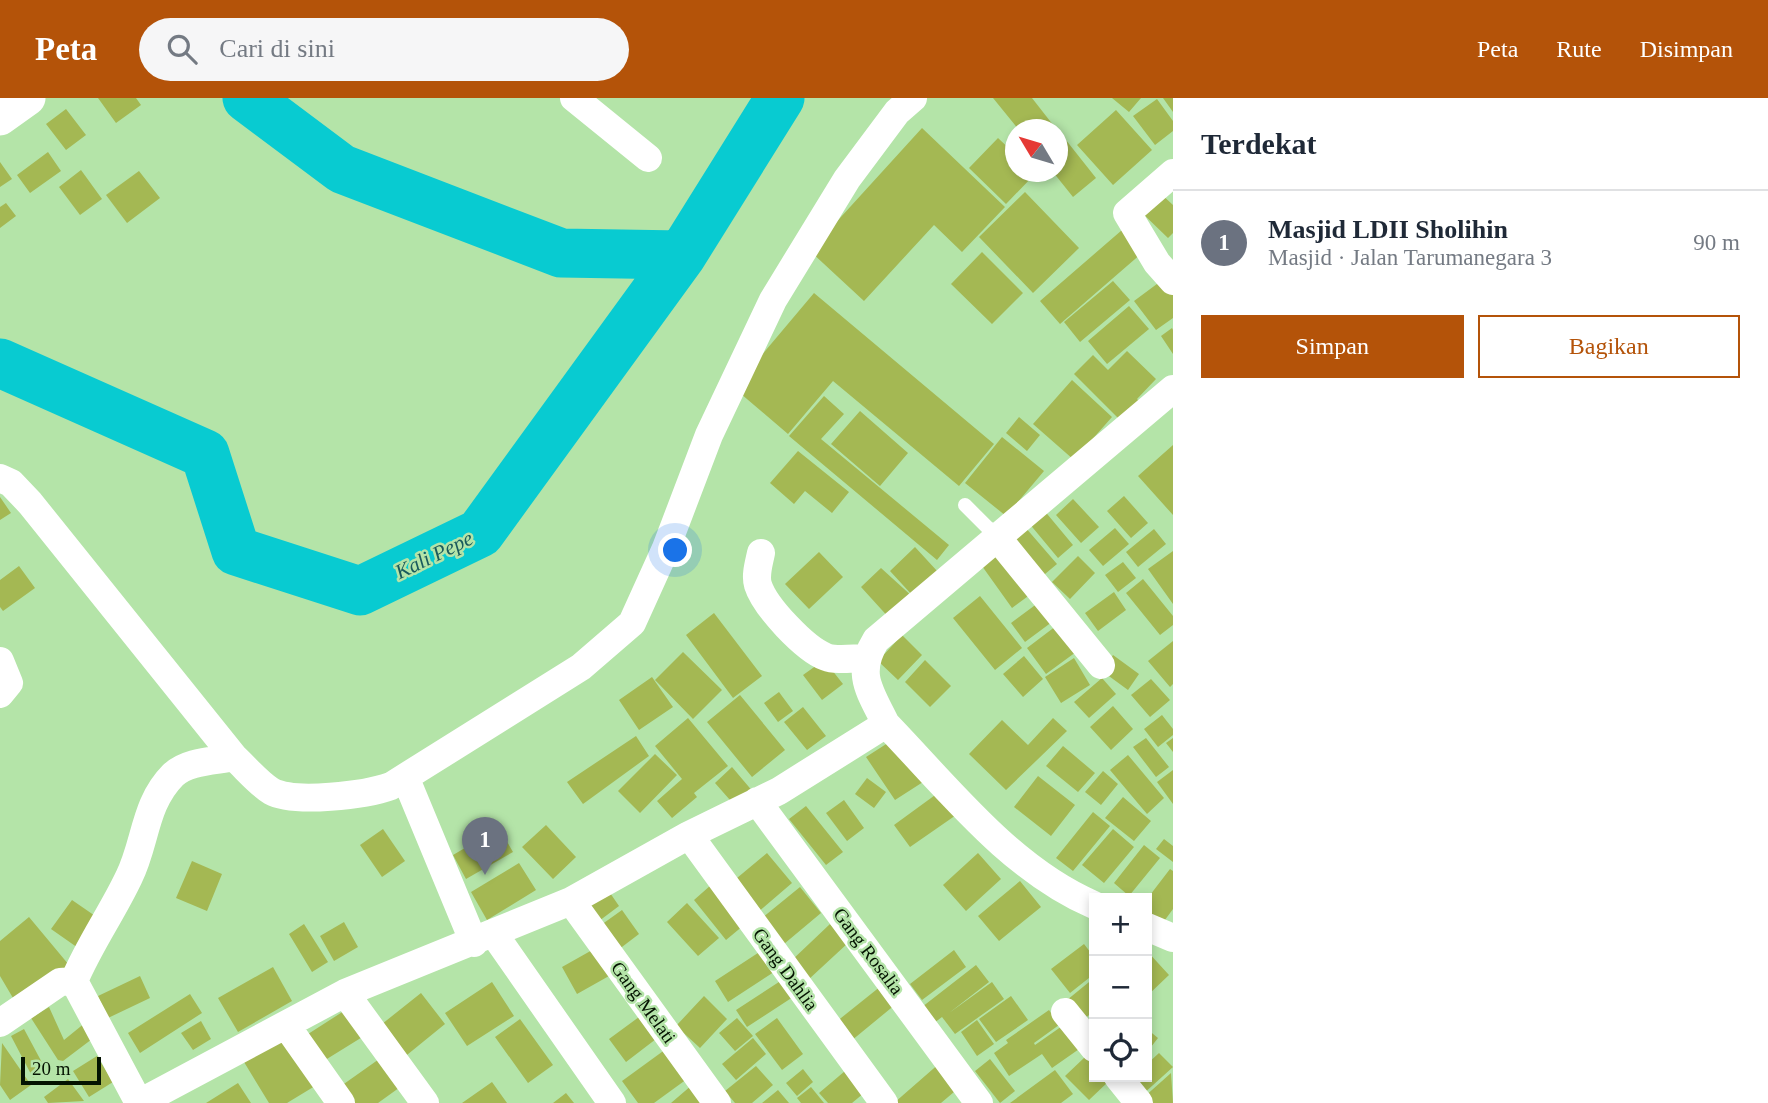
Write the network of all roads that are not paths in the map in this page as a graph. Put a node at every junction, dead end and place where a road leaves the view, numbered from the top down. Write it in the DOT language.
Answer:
graph roads {
  1 [pos="28,98"];
  2 [pos="573,98"];
  3 [pos="913,98"];
  4 [pos="0,118"];
  5 [pos="648,158"];
  6 [pos="1173,173"];
  7 [pos="1173,281"];
  8 [pos="1173,389"];
  9 [pos="0,478"];
  10 [pos="965,505"];
  11 [pos="996,536"];
  12 [pos="761,553"];
  13 [pos="865,658"];
  14 [pos="0,661"];
  15 [pos="1101,665"];
  16 [pos="0,694"];
  17 [pos="886,724"];
  18 [pos="229,751"];
  19 [pos="406,779"];
  20 [pos="757,802"];
  21 [pos="689,835"];
  22 [pos="571,901"];
  23 [pos="1089,902"];
  24 [pos="1152,929"];
  25 [pos="484,938"];
  26 [pos="1173,938"];
  27 [pos="74,981"];
  28 [pos="345,993"];
  29 [pos="1065,1013"];
  30 [pos="0,1023"];
  31 [pos="286,1026"];
  32 [pos="1089,1042"];
  33 [pos="1122,1082"];
  34 [pos="154,1099"];
  35 [pos="341,1103"];
  36 [pos="425,1103"];
  37 [pos="611,1103"];
  38 [pos="718,1103"];
  39 [pos="884,1103"];
  40 [pos="979,1103"];
  41 [pos="1139,1103"];
  1 -- 4 [label="street"];
  2 -- 5 [label="street"];
  3 -- 19 [label="street"];
  6 -- 7 [label="street"];
  8 -- 11 [label="street"];
  9 -- 18 [label="street"];
  10 -- 11 [label="lane"];
  11 -- 13 [label="street"];
  11 -- 15 [label="street"];
  12 -- 13 [label="street"];
  13 -- 17 [label="street"];
  14 -- 16 [label="street"];
  17 -- 20 [label="street"];
  17 -- 23 [label="street"];
  18 -- 19 [label="street"];
  18 -- 27 [label="street"];
  19 -- 25 [label="street"];
  20 -- 21 [label="street"];
  20 -- 40 [label="street, Gang Rosalia"];
  21 -- 22 [label="street"];
  21 -- 39 [label="street, Gang Dahlia"];
  22 -- 25 [label="street"];
  22 -- 38 [label="street, Gang Melati"];
  24 -- 26 [label="street"];
  25 -- 28 [label="street"];
  25 -- 37 [label="street"];
  27 -- 30 [label="street"];
  27 -- 34 [label="street"];
  28 -- 31 [label="street"];
  28 -- 36 [label="street"];
  29 -- 32 [label="street"];
  31 -- 34 [label="street"];
  31 -- 35 [label="street"];
  33 -- 41 [label="street"];
}
